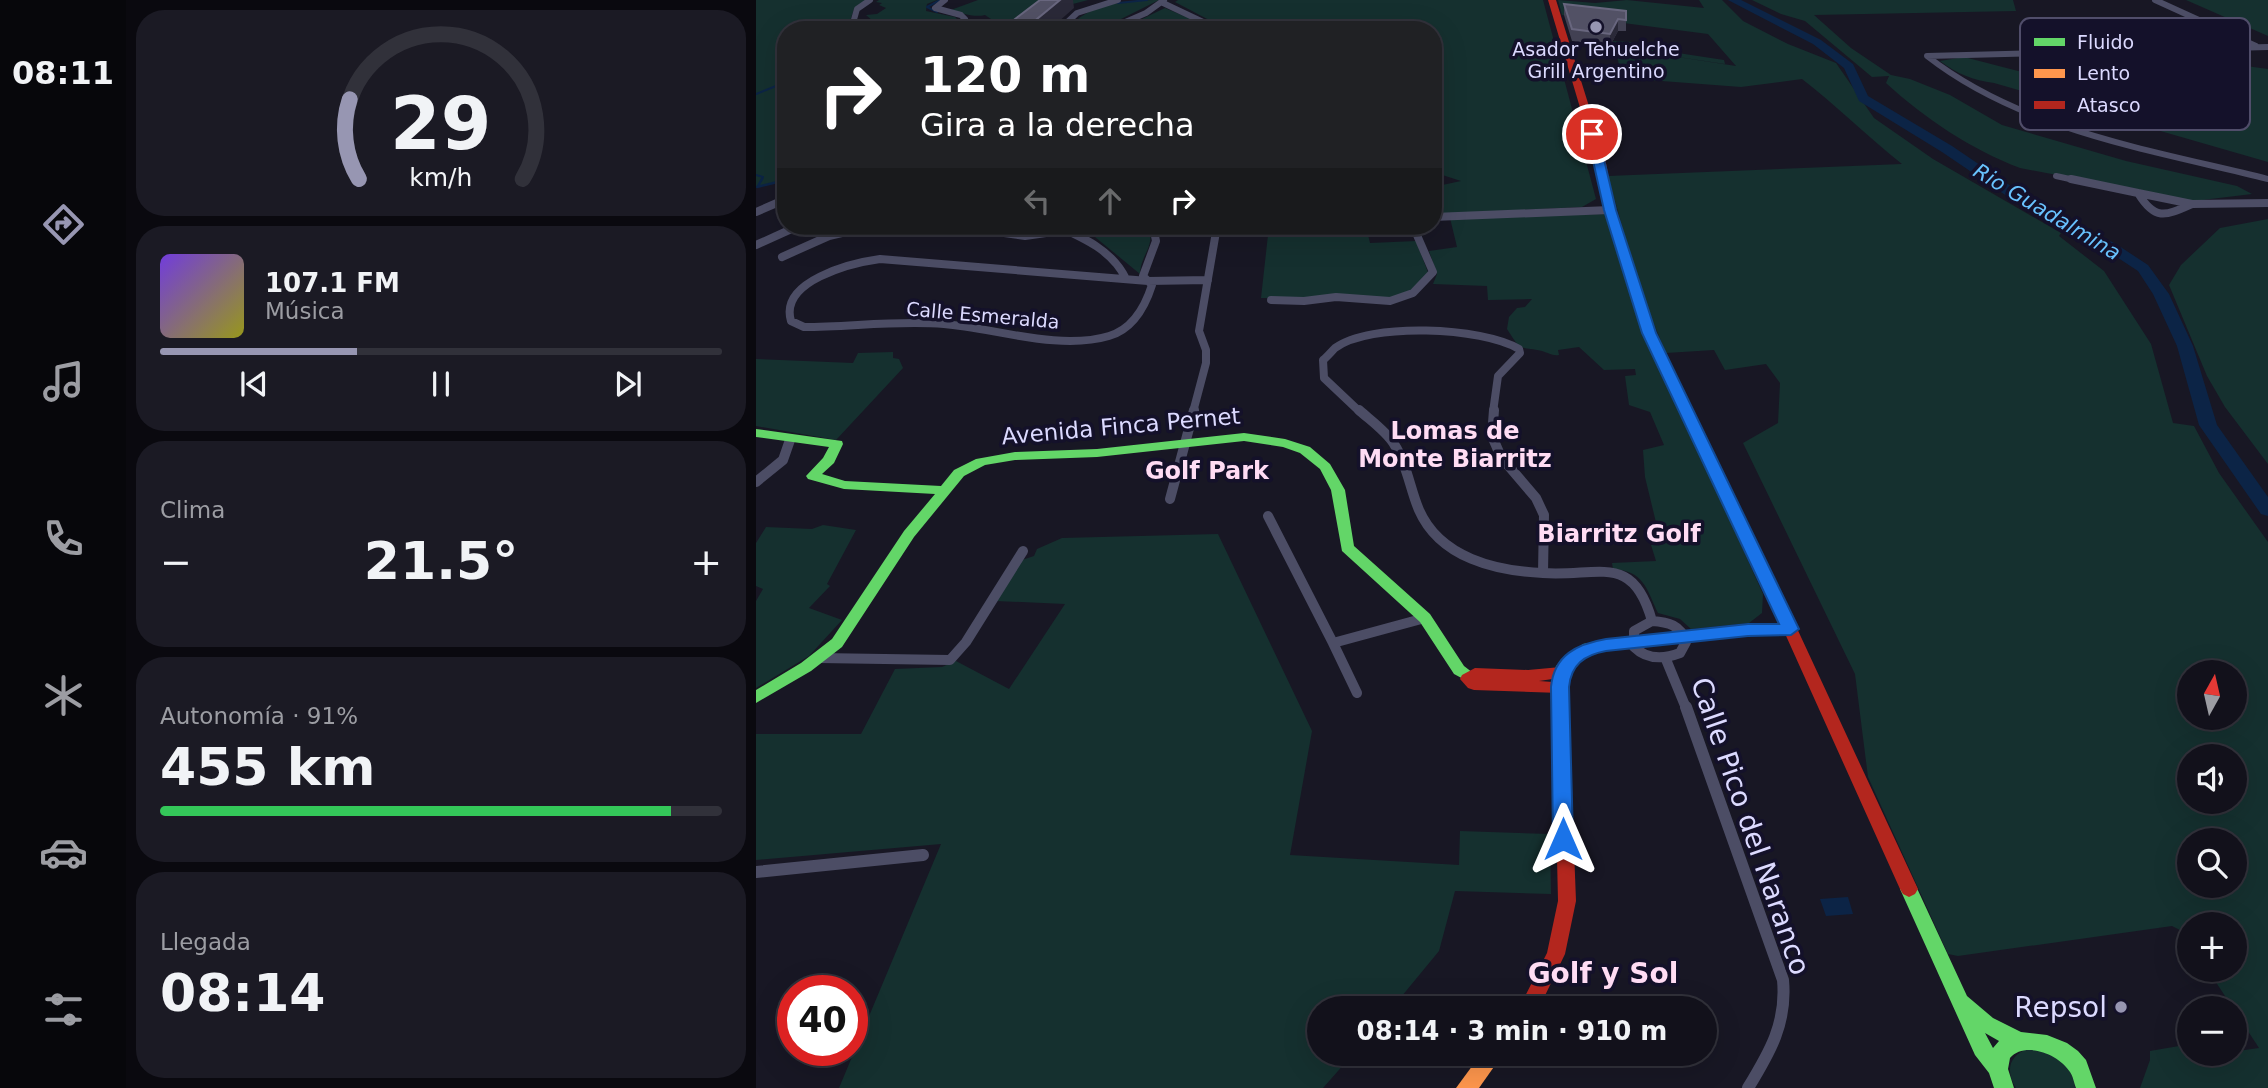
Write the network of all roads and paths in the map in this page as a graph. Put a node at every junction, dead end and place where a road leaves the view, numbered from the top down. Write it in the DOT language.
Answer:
graph roads {
  1 [pos="870,0"];
  2 [pos="946,0"];
  3 [pos="1118,0"];
  4 [pos="1552,0"];
  5 [pos="2155,0"];
  6 [pos="1162,1"];
  7 [pos="2194,18"];
  8 [pos="853,21"];
  9 [pos="962,21"];
  10 [pos="1065,21"];
  11 [pos="1128,21"];
  12 [pos="1202,21"];
  13 [pos="2250,43"];
  14 [pos="2250,48"];
  15 [pos="2260,48"];
  16 [pos="2268,50"];
  17 [pos="2020,51"];
  18 [pos="2020,109"];
  19 [pos="2075,130"];
  20 [pos="2056,176"];
  21 [pos="2268,179"];
  22 [pos="2138,193"];
  23 [pos="777,203"];
  24 [pos="2268,203"];
  25 [pos="2192,204"];
  26 [pos="1610,210"];
  27 [pos="756,212"];
  28 [pos="1442,217"];
  29 [pos="778,235"];
  30 [pos="834,235"];
  31 [pos="1006,235"];
  32 [pos="1050,235"];
  33 [pos="1076,235"];
  34 [pos="1155,235"];
  35 [pos="1216,235"];
  36 [pos="1417,235"];
  37 [pos="756,245"];
  38 [pos="782,257"];
  39 [pos="1126,279"];
  40 [pos="1208,280"];
  41 [pos="1147,281"];
  42 [pos="1271,300"];
  43 [pos="756,433"];
  44 [pos="790,440"];
  45 [pos="1185,443"];
  46 [pos="756,482"];
  47 [pos="944,491"];
  48 [pos="1170,499"];
  49 [pos="1268,516"];
  50 [pos="1023,551"];
  51 [pos="1543,574"];
  52 [pos="1425,618"];
  53 [pos="1652,621"];
  54 [pos="1788,625"];
  55 [pos="1685,636"];
  56 [pos="1632,642"];
  57 [pos="1333,643"];
  58 [pos="1665,657"];
  59 [pos="819,658"];
  60 [pos="1561,680"];
  61 [pos="1357,693"];
  62 [pos="756,697"];
  63 [pos="923,855"];
  64 [pos="756,872"];
  65 [pos="1535,996"];
  66 [pos="1960,999"];
  67 [pos="2017,1040"];
  68 [pos="1483,1066"];
  69 [pos="1998,1069"];
  70 [pos="1466,1088"];
  71 [pos="1748,1088"];
  72 [pos="2004,1088"];
  73 [pos="2086,1088"];
  1 -- 8 [label="street"];
  2 -- 9 [label="street"];
  3 -- 10 [label="street"];
  4 -- 26 [label="main road"];
  5 -- 7 [label="street"];
  6 -- 11 [label="street"];
  6 -- 12 [label="street"];
  13 -- 15 [label="street"];
  14 -- 15 [label="street"];
  15 -- 16 [label="street"];
  17 -- 18 [label="street"];
  19 -- 21 [label="street"];
  20 -- 22 [label="street"];
  22 -- 25 [label="street"];
  22 -- 25 [label="street"];
  23 -- 27 [label="street"];
  24 -- 25 [label="street"];
  26 -- 28 [label="street"];
  26 -- 54 [label="main road"];
  29 -- 37 [label="street"];
  30 -- 38 [label="street"];
  31 -- 32 [label="street"];
  33 -- 39 [label="street"];
  34 -- 41 [label="street"];
  35 -- 40 [label="street"];
  36 -- 42 [label="street"];
  39 -- 41 [label="street, Calle Esmeralda"];
  39 -- 41 [label="street, Calle Esmeralda"];
  40 -- 41 [label="street, Calle Esmeralda"];
  40 -- 45 [label="street"];
  43 -- 44 [label="main road"];
  44 -- 46 [label="street"];
  44 -- 47 [label="main road"];
  45 -- 47 [label="main road, Avenida Finca Pernet"];
  45 -- 48 [label="street"];
  45 -- 52 [label="main road, Avenida Finca Pernet"];
  47 -- 59 [label="main road, Avenida Finca Pernet"];
  49 -- 57 [label="street"];
  50 -- 59 [label="street"];
  51 -- 51 [label="street"];
  51 -- 53 [label="street"];
  52 -- 57 [label="street"];
  52 -- 60 [label="main road, Avenida Finca Pernet"];
  53 -- 55 [label="street"];
  53 -- 56 [label="street"];
  54 -- 55 [label="main road"];
  54 -- 66 [label="main road"];
  55 -- 56 [label="main road"];
  55 -- 58 [label="street"];
  56 -- 58 [label="street"];
  56 -- 60 [label="main road"];
  57 -- 61 [label="street"];
  58 -- 71 [label="street, Calle Pico del Naranco"];
  59 -- 62 [label="main road, Avenida Finca Pernet"];
  60 -- 65 [label="main road"];
  63 -- 64 [label="street"];
  66 -- 67 [label="main road"];
  66 -- 69 [label="main road"];
  67 -- 69 [label="main road"];
  67 -- 73 [label="main road"];
  68 -- 70 [label="main road"];
  69 -- 72 [label="main road"];
}
